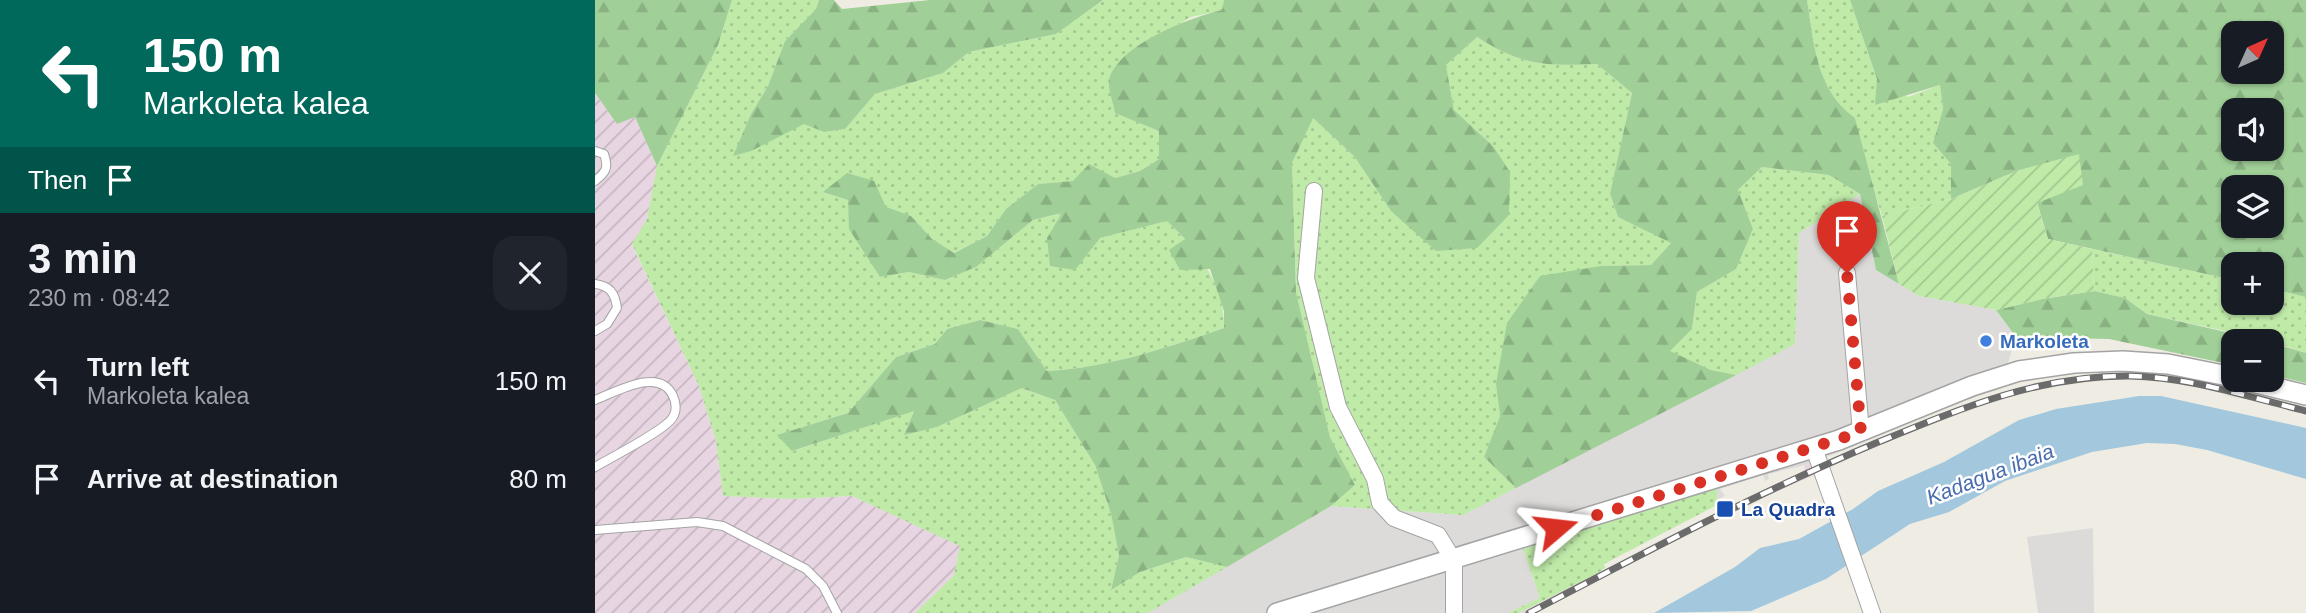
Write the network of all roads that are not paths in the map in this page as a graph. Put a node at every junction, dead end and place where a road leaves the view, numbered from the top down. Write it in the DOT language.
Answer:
graph roads {
  1 [pos="595,151"];
  2 [pos="595,181"];
  3 [pos="1314,191"];
  4 [pos="1847,273"];
  5 [pos="595,284"];
  6 [pos="595,331"];
  7 [pos="2221,375"];
  8 [pos="2284,390"];
  9 [pos="2306,396"];
  10 [pos="595,400"];
  11 [pos="1861,432"];
  12 [pos="1814,448"];
  13 [pos="595,467"];
  14 [pos="595,530"];
  15 [pos="1454,561"];
  16 [pos="1869,605"];
  17 [pos="837,613"];
  18 [pos="1277,613"];
  19 [pos="1454,613"];
  1 -- 2 [label="lane"];
  3 -- 15 [label="street"];
  4 -- 11 [label="street"];
  5 -- 6 [label="lane"];
  7 -- 11 [label="street"];
  8 -- 9 [label="street"];
  10 -- 13 [label="lane"];
  11 -- 12 [label="street"];
  12 -- 15 [label="street"];
  12 -- 16 [label="street"];
  14 -- 17 [label="lane"];
  15 -- 18 [label="street"];
  15 -- 19 [label="street"];
}
